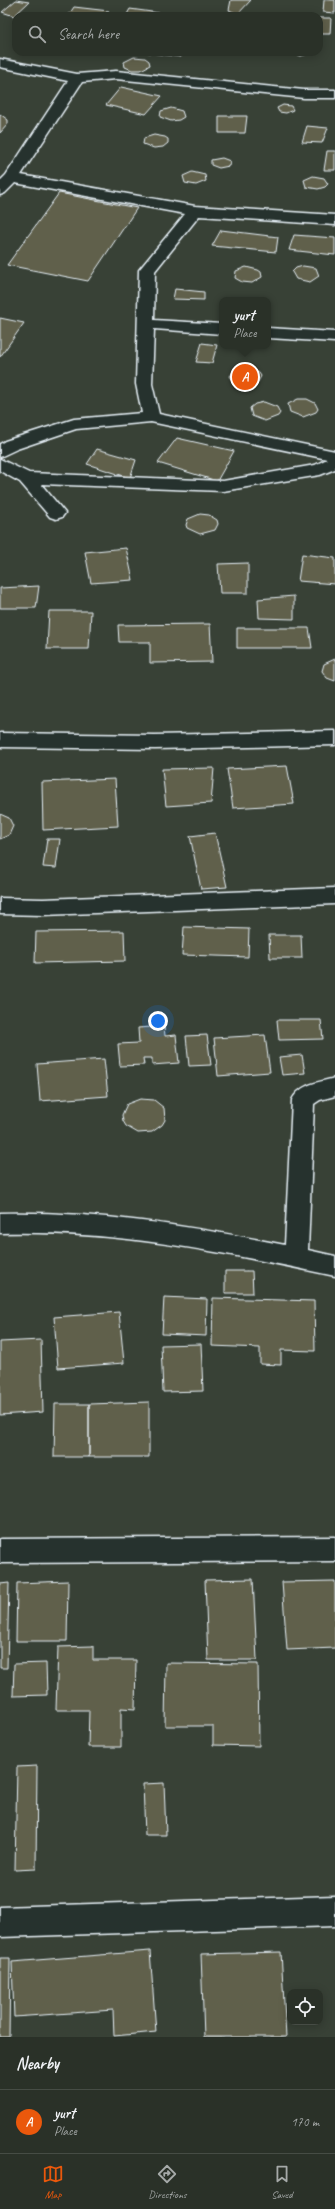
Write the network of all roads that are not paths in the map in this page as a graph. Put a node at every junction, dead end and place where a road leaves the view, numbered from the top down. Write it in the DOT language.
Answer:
graph roads {
  1 [pos="0,63"];
  2 [pos="77,78"];
  3 [pos="335,94"];
  4 [pos="12,178"];
  5 [pos="0,190"];
  6 [pos="195,211"];
  7 [pos="335,220"];
  8 [pos="146,324"];
  9 [pos="219,329"];
  10 [pos="271,333"];
  11 [pos="335,337"];
  12 [pos="152,416"];
  13 [pos="0,452"];
  14 [pos="335,456"];
  15 [pos="335,462"];
  16 [pos="0,464"];
  17 [pos="26,478"];
  18 [pos="56,513"];
  19 [pos="335,738"];
  20 [pos="0,740"];
  21 [pos="335,896"];
  22 [pos="0,906"];
  23 [pos="335,1086"];
  24 [pos="0,1223"];
  25 [pos="296,1258"];
  26 [pos="335,1266"];
  27 [pos="335,1549"];
  28 [pos="0,1551"];
  29 [pos="335,1911"];
  30 [pos="0,1922"];
  1 -- 2 [label="street"];
  2 -- 3 [label="street"];
  2 -- 4 [label="street"];
  4 -- 5 [label="street"];
  4 -- 6 [label="street"];
  6 -- 7 [label="street"];
  6 -- 8 [label="street"];
  8 -- 9 [label="street"];
  8 -- 12 [label="street"];
  10 -- 11 [label="street"];
  12 -- 13 [label="street"];
  12 -- 14 [label="street"];
  15 -- 17 [label="street"];
  16 -- 17 [label="street"];
  17 -- 18 [label="street"];
  19 -- 20 [label="street"];
  21 -- 22 [label="street"];
  23 -- 25 [label="street"];
  24 -- 25 [label="street"];
  25 -- 26 [label="street"];
  27 -- 28 [label="street"];
  29 -- 30 [label="street"];
}
